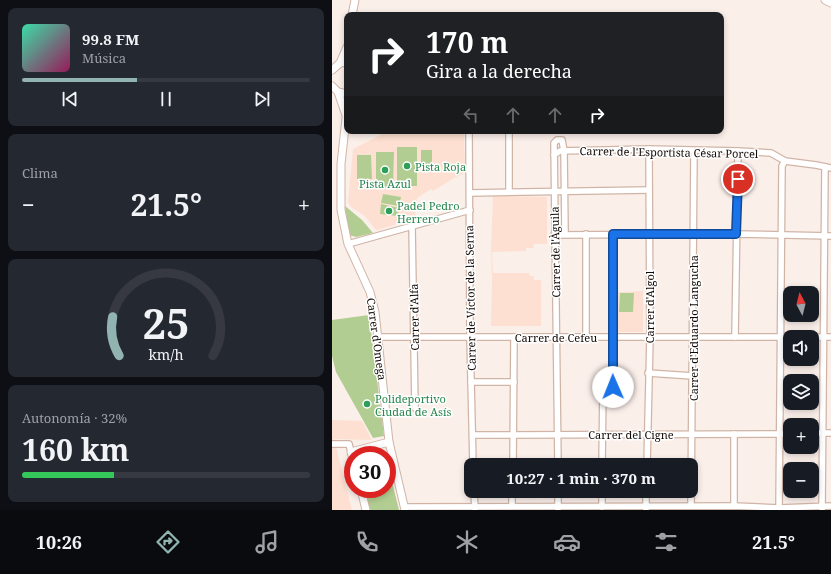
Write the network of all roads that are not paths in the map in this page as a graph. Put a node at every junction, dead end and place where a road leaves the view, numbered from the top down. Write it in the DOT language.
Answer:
graph roads {
  1 [pos="355,0"];
  2 [pos="825,0"];
  3 [pos="831,3"];
  4 [pos="353,12"];
  5 [pos="344,62"];
  6 [pos="332,70"];
  7 [pos="332,86"];
  8 [pos="338,92"];
  9 [pos="344,93"];
  10 [pos="344,107"];
  11 [pos="344,134"];
  12 [pos="469,134"];
  13 [pos="509,134"];
  14 [pos="649,149"];
  15 [pos="694,150"];
  16 [pos="564,151"];
  17 [pos="738,151"];
  18 [pos="554,155"];
  19 [pos="785,161"];
  20 [pos="828,168"];
  21 [pos="649,190"];
  22 [pos="565,191"];
  23 [pos="509,192"];
  24 [pos="555,192"];
  25 [pos="470,193"];
  26 [pos="470,210"];
  27 [pos="412,226"];
  28 [pos="565,233"];
  29 [pos="586,234"];
  30 [pos="613,234"];
  31 [pos="649,234"];
  32 [pos="694,234"];
  33 [pos="736,234"];
  34 [pos="554,235"];
  35 [pos="782,235"];
  36 [pos="828,236"];
  37 [pos="348,244"];
  38 [pos="831,336"];
  39 [pos="378,337"];
  40 [pos="514,337"];
  41 [pos="558,337"];
  42 [pos="586,337"];
  43 [pos="612,337"];
  44 [pos="650,337"];
  45 [pos="692,337"];
  46 [pos="735,337"];
  47 [pos="781,337"];
  48 [pos="823,337"];
  49 [pos="414,338"];
  50 [pos="470,338"];
  51 [pos="648,374"];
  52 [pos="693,376"];
  53 [pos="471,382"];
  54 [pos="514,382"];
  55 [pos="415,408"];
  56 [pos="819,433"];
  57 [pos="823,433"];
  58 [pos="831,433"];
  59 [pos="513,434"];
  60 [pos="558,434"];
  61 [pos="602,434"];
  62 [pos="648,434"];
  63 [pos="692,434"];
  64 [pos="734,434"];
  65 [pos="780,434"];
  66 [pos="473,435"];
  67 [pos="389,442"];
  68 [pos="332,444"];
  69 [pos="350,446"];
  70 [pos="374,446"];
  71 [pos="473,458"];
  72 [pos="513,458"];
  73 [pos="558,458"];
  74 [pos="602,458"];
  75 [pos="647,458"];
  76 [pos="363,498"];
  77 [pos="474,498"];
  78 [pos="512,498"];
  79 [pos="602,498"];
  80 [pos="512,506"];
  81 [pos="602,506"];
  82 [pos="691,506"];
  83 [pos="734,506"];
  84 [pos="831,506"];
  85 [pos="405,508"];
  86 [pos="475,508"];
  87 [pos="558,508"];
  88 [pos="646,508"];
  89 [pos="822,508"];
  90 [pos="779,509"];
  91 [pos="366,510"];
  1 -- 4 [label="street"];
  2 -- 3 [label="street"];
  5 -- 6 [label="street"];
  7 -- 8 [label="street"];
  8 -- 9 [label="street"];
  8 -- 10 [label="street"];
  11 -- 37 [label="street, Carrer d'Omega"];
  12 -- 25 [label="street, Carrer de Víctor de la Serna"];
  13 -- 23 [label="street"];
  14 -- 15 [label="street, Carrer de l'Esportista César Porcel"];
  14 -- 16 [label="street, Carrer de l'Esportista César Porcel"];
  14 -- 21 [label="street, Carrer d'Algol"];
  15 -- 17 [label="street, Carrer de l'Esportista César Porcel"];
  15 -- 32 [label="street, Carrer d'Eduardo Langucha"];
  16 -- 18 [label="street, Carrer de l'Esportista César Porcel"];
  16 -- 18 [label="street, Carrer de l'Àguila"];
  16 -- 22 [label="street, Carrer de l'Àguila"];
  17 -- 19 [label="street, Carrer de l'Esportista César Porcel"];
  17 -- 33 [label="street"];
  18 -- 24 [label="street, Carrer de l'Àguila"];
  19 -- 20 [label="street, Carrer de l'Esportista César Porcel"];
  19 -- 35 [label="street"];
  20 -- 36 [label="street"];
  21 -- 22 [label="street"];
  21 -- 31 [label="street, Carrer d'Algol"];
  22 -- 24 [label="street"];
  22 -- 28 [label="street, Carrer de l'Àguila"];
  23 -- 24 [label="street"];
  23 -- 25 [label="street"];
  24 -- 34 [label="street, Carrer de l'Àguila"];
  25 -- 26 [label="street, Carrer de Víctor de la Serna"];
  26 -- 27 [label="street"];
  26 -- 50 [label="street, Carrer de Víctor de la Serna"];
  27 -- 37 [label="street"];
  27 -- 49 [label="street, Carrer d'Alfa"];
  28 -- 29 [label="street"];
  28 -- 34 [label="street"];
  29 -- 30 [label="street"];
  29 -- 42 [label="street"];
  30 -- 31 [label="street"];
  30 -- 43 [label="street"];
  31 -- 32 [label="street"];
  31 -- 44 [label="street, Carrer d'Algol"];
  32 -- 33 [label="street"];
  32 -- 45 [label="street, Carrer d'Eduardo Langucha"];
  33 -- 35 [label="street"];
  33 -- 46 [label="street"];
  34 -- 41 [label="street, Carrer de l'Àguila"];
  35 -- 36 [label="street"];
  35 -- 47 [label="street"];
  36 -- 48 [label="street"];
  37 -- 39 [label="street, Carrer d'Omega"];
  38 -- 48 [label="street, Carrer de Cefeu"];
  39 -- 49 [label="street, Carrer de Cefeu"];
  39 -- 67 [label="street, Carrer d'Omega"];
  40 -- 41 [label="street, Carrer de Cefeu"];
  40 -- 50 [label="street, Carrer de Cefeu"];
  40 -- 54 [label="street"];
  41 -- 42 [label="street, Carrer de Cefeu"];
  41 -- 60 [label="street, Carrer de l'Àguila"];
  42 -- 43 [label="street, Carrer de Cefeu"];
  43 -- 44 [label="street, Carrer de Cefeu"];
  43 -- 61 [label="street"];
  44 -- 45 [label="street, Carrer de Cefeu"];
  44 -- 51 [label="street, Carrer d'Algol"];
  45 -- 46 [label="street, Carrer de Cefeu"];
  45 -- 52 [label="street, Carrer d'Eduardo Langucha"];
  46 -- 47 [label="street, Carrer de Cefeu"];
  47 -- 48 [label="street, Carrer de Cefeu"];
  47 -- 65 [label="street"];
  48 -- 57 [label="street"];
  49 -- 50 [label="street, Carrer de Cefeu"];
  49 -- 55 [label="street, Carrer d'Alfa"];
  50 -- 53 [label="street, Carrer de Víctor de la Serna"];
  51 -- 52 [label="street"];
  51 -- 62 [label="street, Carrer d'Algol"];
  52 -- 63 [label="street, Carrer d'Eduardo Langucha"];
  53 -- 54 [label="street"];
  53 -- 66 [label="street, Carrer de Víctor de la Serna"];
  54 -- 59 [label="street"];
  56 -- 57 [label="street"];
  57 -- 58 [label="street"];
  57 -- 89 [label="street"];
  59 -- 60 [label="street, Carrer del Cigne"];
  59 -- 66 [label="street, Carrer del Cigne"];
  59 -- 72 [label="street"];
  60 -- 61 [label="street, Carrer del Cigne"];
  60 -- 73 [label="street, Carrer de l'Àguila"];
  61 -- 62 [label="street, Carrer del Cigne"];
  61 -- 74 [label="street"];
  62 -- 63 [label="street, Carrer del Cigne"];
  62 -- 75 [label="street, Carrer d'Algol"];
  63 -- 64 [label="street, Carrer del Cigne"];
  63 -- 82 [label="street, Carrer d'Eduardo Langucha"];
  64 -- 65 [label="street, Carrer del Cigne"];
  64 -- 83 [label="street"];
  65 -- 90 [label="street"];
  66 -- 71 [label="street, Carrer de Víctor de la Serna"];
  67 -- 70 [label="street"];
  67 -- 85 [label="street, Carrer d'Omega"];
  68 -- 69 [label="street"];
  76 -- 91 [label="street"];
  77 -- 86 [label="street"];
  78 -- 80 [label="street"];
  79 -- 81 [label="street"];
  80 -- 86 [label="street"];
  80 -- 87 [label="street"];
  81 -- 87 [label="street"];
  81 -- 88 [label="street"];
  82 -- 83 [label="street"];
  82 -- 88 [label="street"];
  83 -- 90 [label="street"];
  84 -- 89 [label="street"];
  85 -- 86 [label="street"];
  89 -- 90 [label="street"];
}
